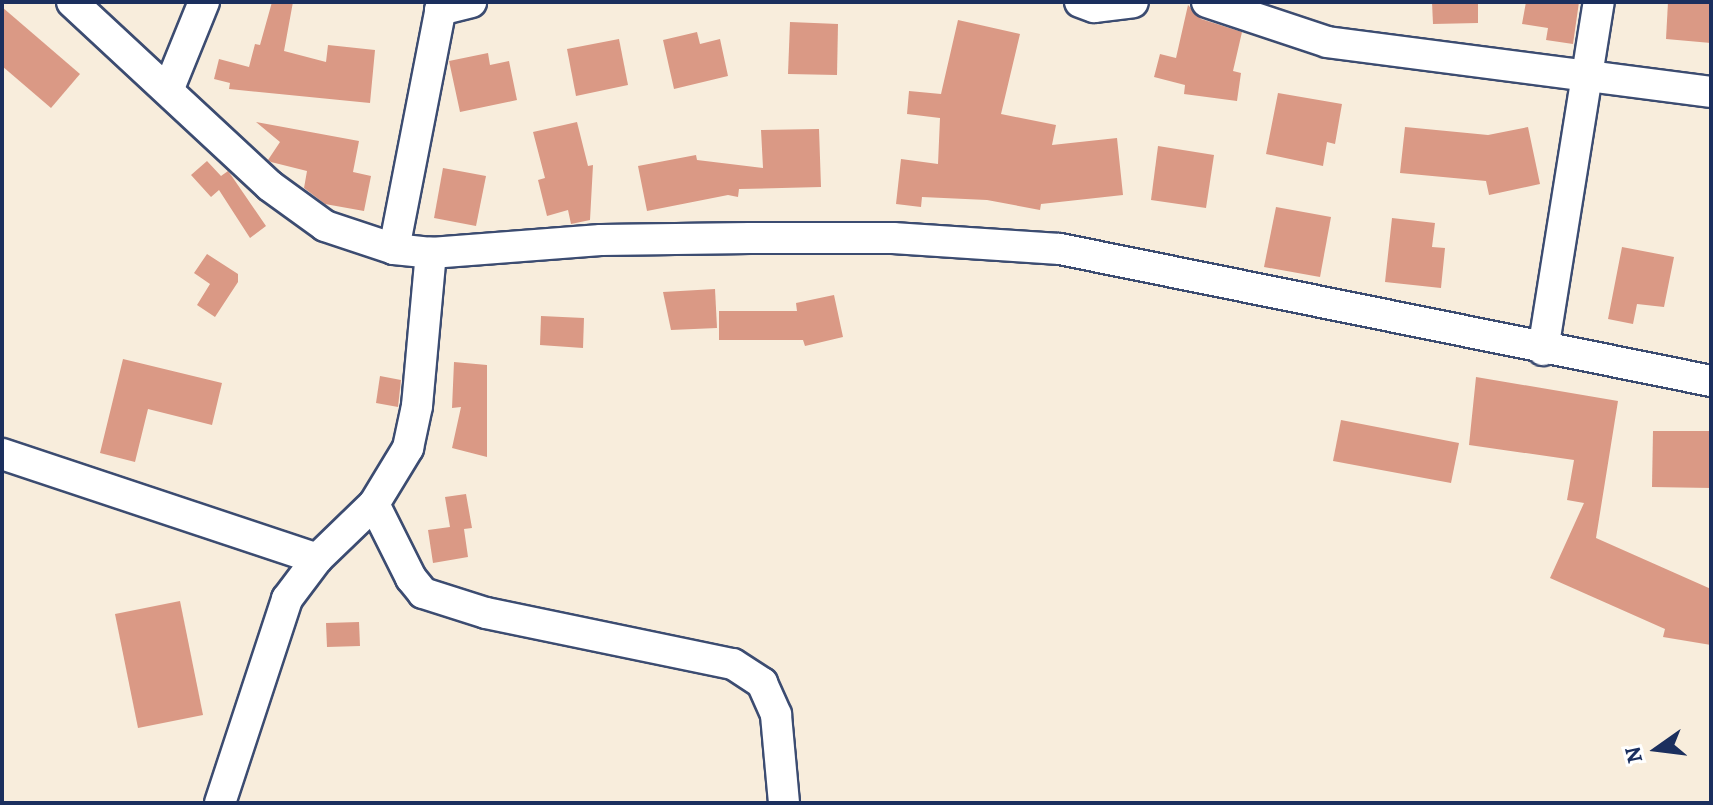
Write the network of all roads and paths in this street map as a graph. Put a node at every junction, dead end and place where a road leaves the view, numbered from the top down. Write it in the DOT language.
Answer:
graph roads {
  1 [pos="72,2"];
  2 [pos="204,2"];
  3 [pos="471,2"];
  4 [pos="1080,2"];
  5 [pos="1133,2"];
  6 [pos="1207,2"];
  7 [pos="1599,2"];
  8 [pos="441,6"];
  9 [pos="1588,78"];
  10 [pos="169,88"];
  11 [pos="1711,92"];
  12 [pos="394,249"];
  13 [pos="431,253"];
  14 [pos="1543,350"];
  15 [pos="1711,381"];
  16 [pos="2,454"];
  17 [pos="374,504"];
  18 [pos="317,559"];
  19 [pos="220,803"];
  20 [pos="784,803"];
  1 -- 10 [label="street"];
  2 -- 10 [label="street"];
  3 -- 8 [label="street"];
  4 -- 5 [label="street"];
  6 -- 9 [label="street"];
  7 -- 9 [label="street"];
  8 -- 12 [label="street"];
  9 -- 11 [label="street"];
  9 -- 14 [label="street"];
  10 -- 12 [label="street"];
  12 -- 13 [label="street"];
  13 -- 14 [label="street"];
  13 -- 17 [label="street"];
  14 -- 15 [label="street"];
  16 -- 18 [label="street"];
  17 -- 18 [label="street"];
  17 -- 20 [label="street"];
  18 -- 19 [label="street"];
}
